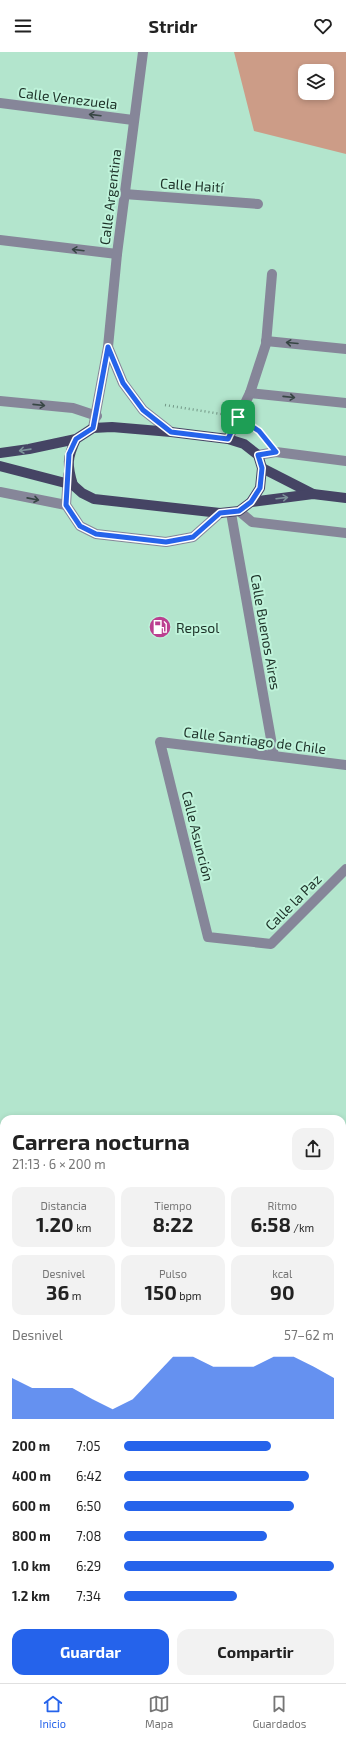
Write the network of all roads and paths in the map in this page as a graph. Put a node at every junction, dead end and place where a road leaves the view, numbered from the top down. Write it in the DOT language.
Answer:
graph roads {
  1 [pos="143,52"];
  2 [pos="0,103"];
  3 [pos="133,120"];
  4 [pos="124,194"];
  5 [pos="258,204"];
  6 [pos="0,240"];
  7 [pos="116,254"];
  8 [pos="272,274"];
  9 [pos="266,341"];
  10 [pos="108,347"];
  11 [pos="346,349"];
  12 [pos="250,393"];
  13 [pos="0,401"];
  14 [pos="346,403"];
  15 [pos="161,404"];
  16 [pos="96,416"];
  17 [pos="238,417"];
  18 [pos="93,428"];
  19 [pos="171,432"];
  20 [pos="76,439"];
  21 [pos="228,439"];
  22 [pos="276,452"];
  23 [pos="0,453"];
  24 [pos="258,455"];
  25 [pos="346,460"];
  26 [pos="0,466"];
  27 [pos="262,468"];
  28 [pos="70,485"];
  29 [pos="0,492"];
  30 [pos="313,494"];
  31 [pos="346,498"];
  32 [pos="251,502"];
  33 [pos="66,505"];
  34 [pos="235,512"];
  35 [pos="220,513"];
  36 [pos="346,533"];
  37 [pos="160,742"];
  38 [pos="274,756"];
  39 [pos="346,765"];
  40 [pos="346,869"];
  41 [pos="208,937"];
  1 -- 3 [label="street, Calle Argentina"];
  3 -- 2 [label="street, Calle Venezuela, one-way"];
  3 -- 4 [label="street, Calle Argentina"];
  4 -- 5 [label="street, Calle Haití"];
  4 -- 7 [label="street, Calle Argentina"];
  7 -- 6 [label="street, one-way"];
  7 -- 10 [label="street, Calle Argentina"];
  8 -- 9 [label="street"];
  11 -- 9 [label="street, one-way"];
  9 -- 12 [label="street"];
  10 -- 16 [label="street, Calle Argentina"];
  10 -- 19 [label="street, Calle Argentina"];
  12 -- 14 [label="street, one-way"];
  12 -- 17 [label="street"];
  13 -- 16 [label="street, one-way"];
  15 -- 17 [label="path"];
  16 -- 18 [label="street, Calle Argentina"];
  17 -- 21 [label="street"];
  17 -- 22 [label="path"];
  18 -- 19 [label="main road"];
  18 -- 20 [label="main road"];
  19 -- 21 [label="main road"];
  20 -- 23 [label="main road, one-way"];
  20 -- 28 [label="main road"];
  21 -- 24 [label="main road"];
  22 -- 24 [label="street"];
  22 -- 25 [label="street"];
  24 -- 27 [label="main road"];
  26 -- 28 [label="main road"];
  27 -- 30 [label="main road"];
  27 -- 32 [label="main road"];
  28 -- 33 [label="street"];
  28 -- 35 [label="main road"];
  29 -- 33 [label="street, one-way"];
  30 -- 31 [label="main road"];
  32 -- 30 [label="main road, one-way"];
  32 -- 34 [label="main road"];
  33 -- 35 [label="street"];
  34 -- 35 [label="main road"];
  34 -- 36 [label="street"];
  34 -- 38 [label="street, Calle Buenos Aires"];
  37 -- 38 [label="street, Calle Santiago de Chile"];
  37 -- 41 [label="street, Calle Asunción"];
  38 -- 39 [label="street, Calle Santiago de Chile"];
  40 -- 41 [label="street, Calle la Paz"];
}
